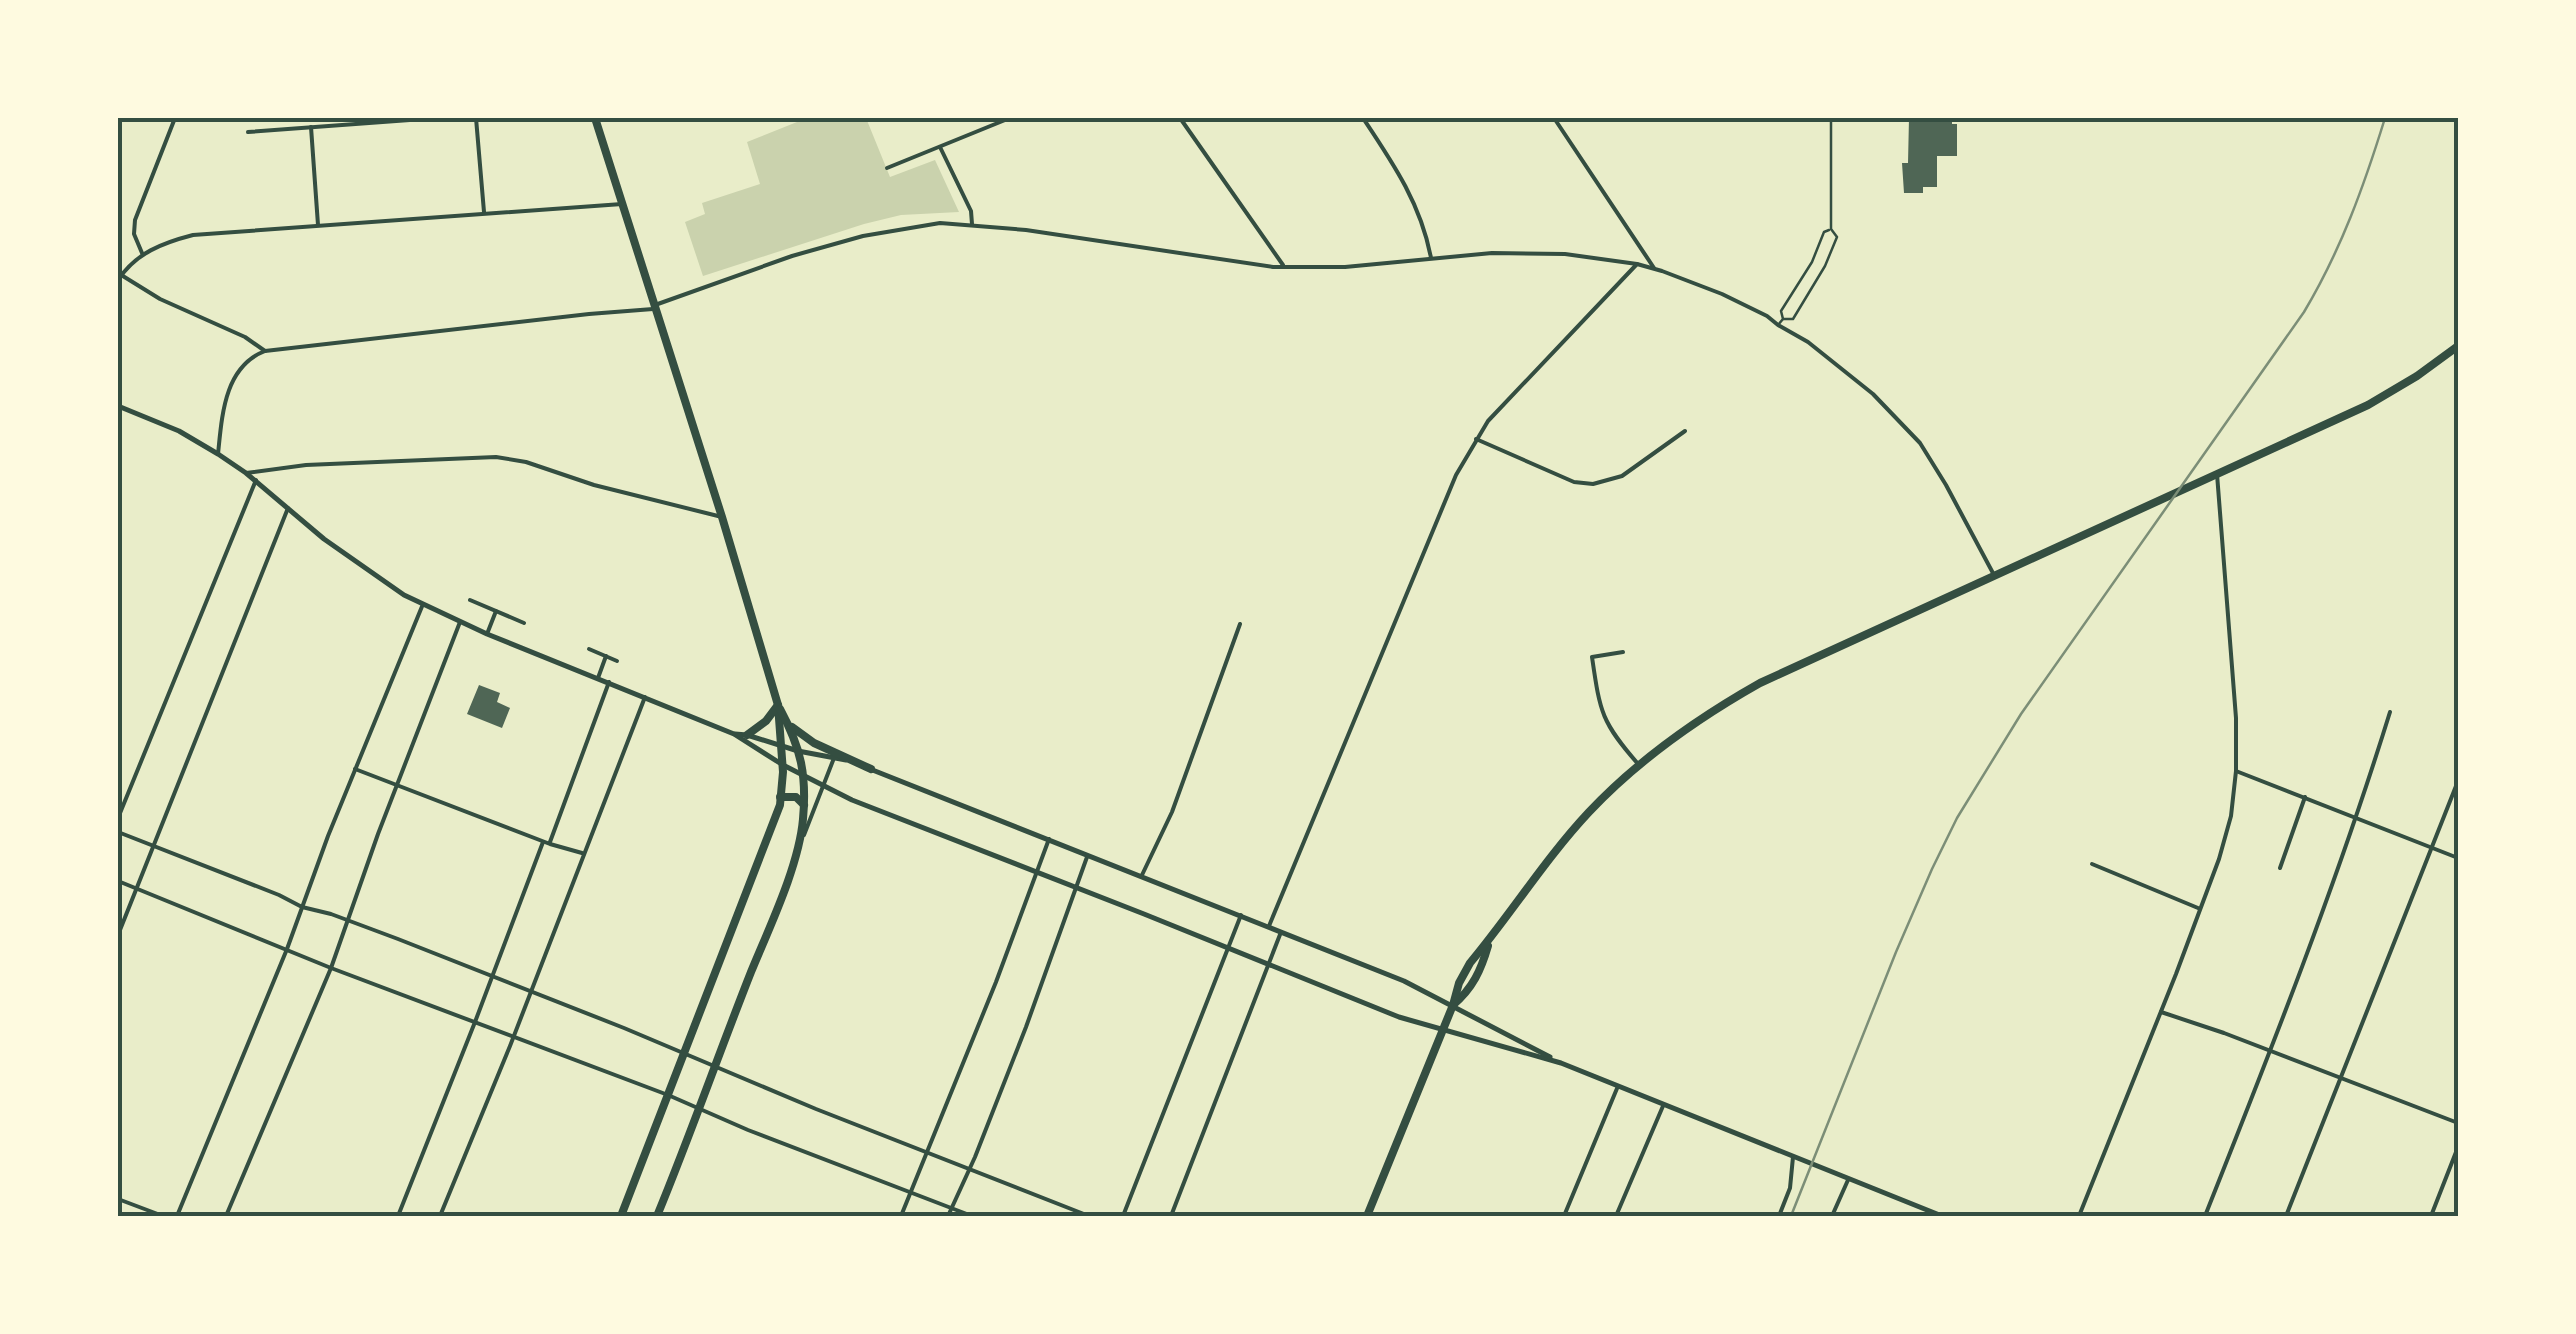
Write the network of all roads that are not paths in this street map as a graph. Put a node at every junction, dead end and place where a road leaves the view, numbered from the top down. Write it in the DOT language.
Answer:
graph roads {
  1 [pos="175,118"];
  2 [pos="437,118"];
  3 [pos="476,118"];
  4 [pos="596,118"];
  5 [pos="1010,118"];
  6 [pos="1180,118"];
  7 [pos="1363,118"];
  8 [pos="1554,118"];
  9 [pos="1832,118"];
  10 [pos="379,120"];
  11 [pos="311,127"];
  12 [pos="248,132"];
  13 [pos="940,146"];
  14 [pos="888,168"];
  15 [pos="622,204"];
  16 [pos="484,214"];
  17 [pos="972,224"];
  18 [pos="318,225"];
  19 [pos="1831,229"];
  20 [pos="142,254"];
  21 [pos="1431,258"];
  22 [pos="1637,264"];
  23 [pos="1284,267"];
  24 [pos="1654,268"];
  25 [pos="118,276"];
  26 [pos="655,307"];
  27 [pos="1783,319"];
  28 [pos="1778,326"];
  29 [pos="2458,346"];
  30 [pos="264,351"];
  31 [pos="118,406"];
  32 [pos="1685,432"];
  33 [pos="1476,439"];
  34 [pos="218,454"];
  35 [pos="246,473"];
  36 [pos="2217,474"];
  37 [pos="256,480"];
  38 [pos="288,508"];
  39 [pos="722,517"];
  40 [pos="1994,574"];
  41 [pos="470,600"];
  42 [pos="423,604"];
  43 [pos="496,611"];
  44 [pos="460,622"];
  45 [pos="524,623"];
  46 [pos="1240,624"];
  47 [pos="487,634"];
  48 [pos="589,650"];
  49 [pos="1623,652"];
  50 [pos="606,656"];
  51 [pos="617,661"];
  52 [pos="598,678"];
  53 [pos="608,682"];
  54 [pos="645,697"];
  55 [pos="778,705"];
  56 [pos="2390,712"];
  57 [pos="788,725"];
  58 [pos="734,734"];
  59 [pos="747,735"];
  60 [pos="781,746"];
  61 [pos="798,751"];
  62 [pos="834,758"];
  63 [pos="783,765"];
  64 [pos="1639,765"];
  65 [pos="872,769"];
  66 [pos="355,770"];
  67 [pos="2236,771"];
  68 [pos="804,776"];
  69 [pos="2458,781"];
  70 [pos="398,784"];
  71 [pos="824,788"];
  72 [pos="2305,797"];
  73 [pos="780,798"];
  74 [pos="804,805"];
  75 [pos="118,818"];
  76 [pos="2357,818"];
  77 [pos="118,832"];
  78 [pos="1049,840"];
  79 [pos="547,843"];
  80 [pos="153,846"];
  81 [pos="2432,847"];
  82 [pos="798,848"];
  83 [pos="582,854"];
  84 [pos="1088,854"];
  85 [pos="2458,858"];
  86 [pos="2092,864"];
  87 [pos="2280,868"];
  88 [pos="1037,873"];
  89 [pos="1141,876"];
  90 [pos="118,880"];
  91 [pos="135,888"];
  92 [pos="1076,888"];
  93 [pos="302,907"];
  94 [pos="2200,909"];
  95 [pos="1241,915"];
  96 [pos="348,921"];
  97 [pos="1269,926"];
  98 [pos="1282,931"];
  99 [pos="118,935"];
  100 [pos="1228,948"];
  101 [pos="287,949"];
  102 [pos="1269,964"];
  103 [pos="331,968"];
  104 [pos="492,977"];
  105 [pos="530,992"];
  106 [pos="1453,1004"];
  107 [pos="2161,1012"];
  108 [pos="476,1022"];
  109 [pos="1442,1029"];
  110 [pos="513,1036"];
  111 [pos="2270,1052"];
  112 [pos="684,1054"];
  113 [pos="1561,1064"];
  114 [pos="713,1068"];
  115 [pos="2340,1078"];
  116 [pos="1618,1086"];
  117 [pos="668,1095"];
  118 [pos="1663,1104"];
  119 [pos="697,1110"];
  120 [pos="2458,1123"];
  121 [pos="2458,1147"];
  122 [pos="926,1153"];
  123 [pos="1792,1157"];
  124 [pos="969,1170"];
  125 [pos="1848,1180"];
  126 [pos="910,1192"];
  127 [pos="118,1199"];
  128 [pos="952,1208"];
  129 [pos="163,1216"];
  130 [pos="177,1216"];
  131 [pos="226,1216"];
  132 [pos="398,1216"];
  133 [pos="440,1216"];
  134 [pos="620,1216"];
  135 [pos="657,1216"];
  136 [pos="901,1216"];
  137 [pos="948,1216"];
  138 [pos="972,1216"];
  139 [pos="1090,1216"];
  140 [pos="1123,1216"];
  141 [pos="1171,1216"];
  142 [pos="1367,1216"];
  143 [pos="1564,1216"];
  144 [pos="1616,1216"];
  145 [pos="1779,1216"];
  146 [pos="1832,1216"];
  147 [pos="1942,1216"];
  148 [pos="2079,1216"];
  149 [pos="2205,1216"];
  150 [pos="2286,1216"];
  151 [pos="2432,1216"];
  1 -- 20 [label="street"];
  2 -- 10 [label="street"];
  3 -- 16 [label="street"];
  4 -- 15 [label="main road"];
  5 -- 13 [label="street"];
  6 -- 23 [label="street"];
  7 -- 21 [label="street"];
  8 -- 24 [label="street"];
  9 -- 19 [label="lane"];
  10 -- 11 [label="street"];
  11 -- 12 [label="street"];
  11 -- 18 [label="street"];
  13 -- 14 [label="street"];
  13 -- 17 [label="street"];
  15 -- 16 [label="street"];
  15 -- 26 [label="main road"];
  16 -- 18 [label="street"];
  17 -- 23 [label="street"];
  17 -- 26 [label="street"];
  18 -- 20 [label="street"];
  19 -- 27 [label="lane"];
  19 -- 27 [label="lane"];
  20 -- 25 [label="street"];
  21 -- 22 [label="street"];
  21 -- 23 [label="street"];
  22 -- 24 [label="street"];
  22 -- 33 [label="street"];
  24 -- 28 [label="street"];
  25 -- 30 [label="street"];
  26 -- 30 [label="street"];
  26 -- 39 [label="main road"];
  27 -- 28 [label="lane"];
  28 -- 40 [label="street"];
  29 -- 36 [label="main road"];
  30 -- 34 [label="street"];
  31 -- 34 [label="street"];
  32 -- 33 [label="street"];
  33 -- 97 [label="street"];
  34 -- 35 [label="street"];
  35 -- 37 [label="street"];
  35 -- 39 [label="street"];
  36 -- 40 [label="main road"];
  36 -- 67 [label="street"];
  37 -- 38 [label="street"];
  37 -- 75 [label="street"];
  38 -- 42 [label="street"];
  38 -- 80 [label="street"];
  39 -- 55 [label="main road"];
  40 -- 64 [label="main road"];
  41 -- 43 [label="street"];
  42 -- 44 [label="street"];
  42 -- 66 [label="street"];
  43 -- 45 [label="street"];
  43 -- 47 [label="street"];
  44 -- 47 [label="street"];
  44 -- 70 [label="street"];
  46 -- 89 [label="street"];
  47 -- 52 [label="street"];
  48 -- 50 [label="street"];
  49 -- 64 [label="street"];
  50 -- 51 [label="street"];
  50 -- 52 [label="street"];
  52 -- 53 [label="street"];
  53 -- 54 [label="street"];
  53 -- 79 [label="street"];
  54 -- 58 [label="street"];
  54 -- 83 [label="street"];
  55 -- 57 [label="main road"];
  55 -- 59 [label="main road"];
  55 -- 60 [label="main road"];
  56 -- 76 [label="street"];
  57 -- 61 [label="main road"];
  57 -- 65 [label="main road"];
  58 -- 59 [label="street"];
  58 -- 63 [label="street"];
  59 -- 60 [label="street"];
  60 -- 61 [label="street"];
  60 -- 63 [label="main road"];
  61 -- 62 [label="street"];
  61 -- 68 [label="main road"];
  62 -- 65 [label="street"];
  62 -- 71 [label="street"];
  63 -- 68 [label="street"];
  63 -- 73 [label="main road"];
  64 -- 106 [label="main road"];
  65 -- 78 [label="street"];
  66 -- 70 [label="street"];
  66 -- 93 [label="street"];
  67 -- 72 [label="street"];
  67 -- 94 [label="street"];
  68 -- 71 [label="street"];
  68 -- 74 [label="main road"];
  69 -- 81 [label="street"];
  70 -- 79 [label="street"];
  70 -- 96 [label="street"];
  71 -- 82 [label="street"];
  71 -- 88 [label="street"];
  72 -- 76 [label="street"];
  72 -- 87 [label="street"];
  73 -- 74 [label="main road"];
  73 -- 112 [label="main road"];
  74 -- 82 [label="main road"];
  76 -- 81 [label="street"];
  76 -- 111 [label="street"];
  77 -- 80 [label="street"];
  78 -- 84 [label="street"];
  78 -- 88 [label="street"];
  79 -- 83 [label="street"];
  79 -- 104 [label="street"];
  80 -- 91 [label="street"];
  80 -- 93 [label="street"];
  81 -- 85 [label="street"];
  81 -- 115 [label="street"];
  82 -- 114 [label="main road"];
  83 -- 105 [label="street"];
  84 -- 89 [label="street"];
  84 -- 92 [label="street"];
  86 -- 94 [label="street"];
  88 -- 92 [label="street"];
  88 -- 122 [label="street"];
  89 -- 95 [label="street"];
  90 -- 91 [label="street"];
  91 -- 99 [label="street"];
  91 -- 101 [label="street"];
  92 -- 100 [label="street"];
  92 -- 124 [label="street"];
  93 -- 96 [label="street"];
  93 -- 101 [label="street"];
  94 -- 107 [label="street"];
  95 -- 97 [label="street"];
  95 -- 100 [label="street"];
  96 -- 103 [label="street"];
  96 -- 104 [label="street"];
  97 -- 98 [label="street"];
  98 -- 102 [label="street"];
  98 -- 106 [label="street"];
  100 -- 102 [label="street"];
  100 -- 140 [label="street"];
  101 -- 103 [label="street"];
  101 -- 130 [label="street"];
  102 -- 109 [label="street"];
  102 -- 141 [label="street"];
  103 -- 108 [label="street"];
  103 -- 131 [label="street"];
  104 -- 105 [label="street"];
  104 -- 108 [label="street"];
  105 -- 110 [label="street"];
  105 -- 112 [label="street"];
  106 -- 109 [label="main road"];
  106 -- 113 [label="street"];
  107 -- 111 [label="street"];
  107 -- 148 [label="street"];
  108 -- 110 [label="street"];
  108 -- 132 [label="street"];
  109 -- 113 [label="street"];
  109 -- 142 [label="main road"];
  110 -- 117 [label="street"];
  110 -- 133 [label="street"];
  111 -- 115 [label="street"];
  111 -- 149 [label="street"];
  112 -- 114 [label="street"];
  112 -- 117 [label="main road"];
  113 -- 116 [label="street"];
  114 -- 119 [label="main road"];
  114 -- 122 [label="street"];
  115 -- 120 [label="street"];
  115 -- 150 [label="street"];
  116 -- 118 [label="street"];
  116 -- 143 [label="street"];
  117 -- 119 [label="street"];
  117 -- 134 [label="main road"];
  118 -- 123 [label="street"];
  118 -- 144 [label="street"];
  119 -- 126 [label="street"];
  119 -- 135 [label="main road"];
  121 -- 151 [label="street"];
  122 -- 124 [label="street"];
  122 -- 126 [label="street"];
  123 -- 125 [label="street"];
  123 -- 145 [label="street"];
  124 -- 128 [label="street"];
  124 -- 139 [label="street"];
  125 -- 146 [label="street"];
  125 -- 147 [label="street"];
  126 -- 128 [label="street"];
  126 -- 136 [label="street"];
  127 -- 129 [label="street"];
  128 -- 137 [label="street"];
  128 -- 138 [label="street"];
}
